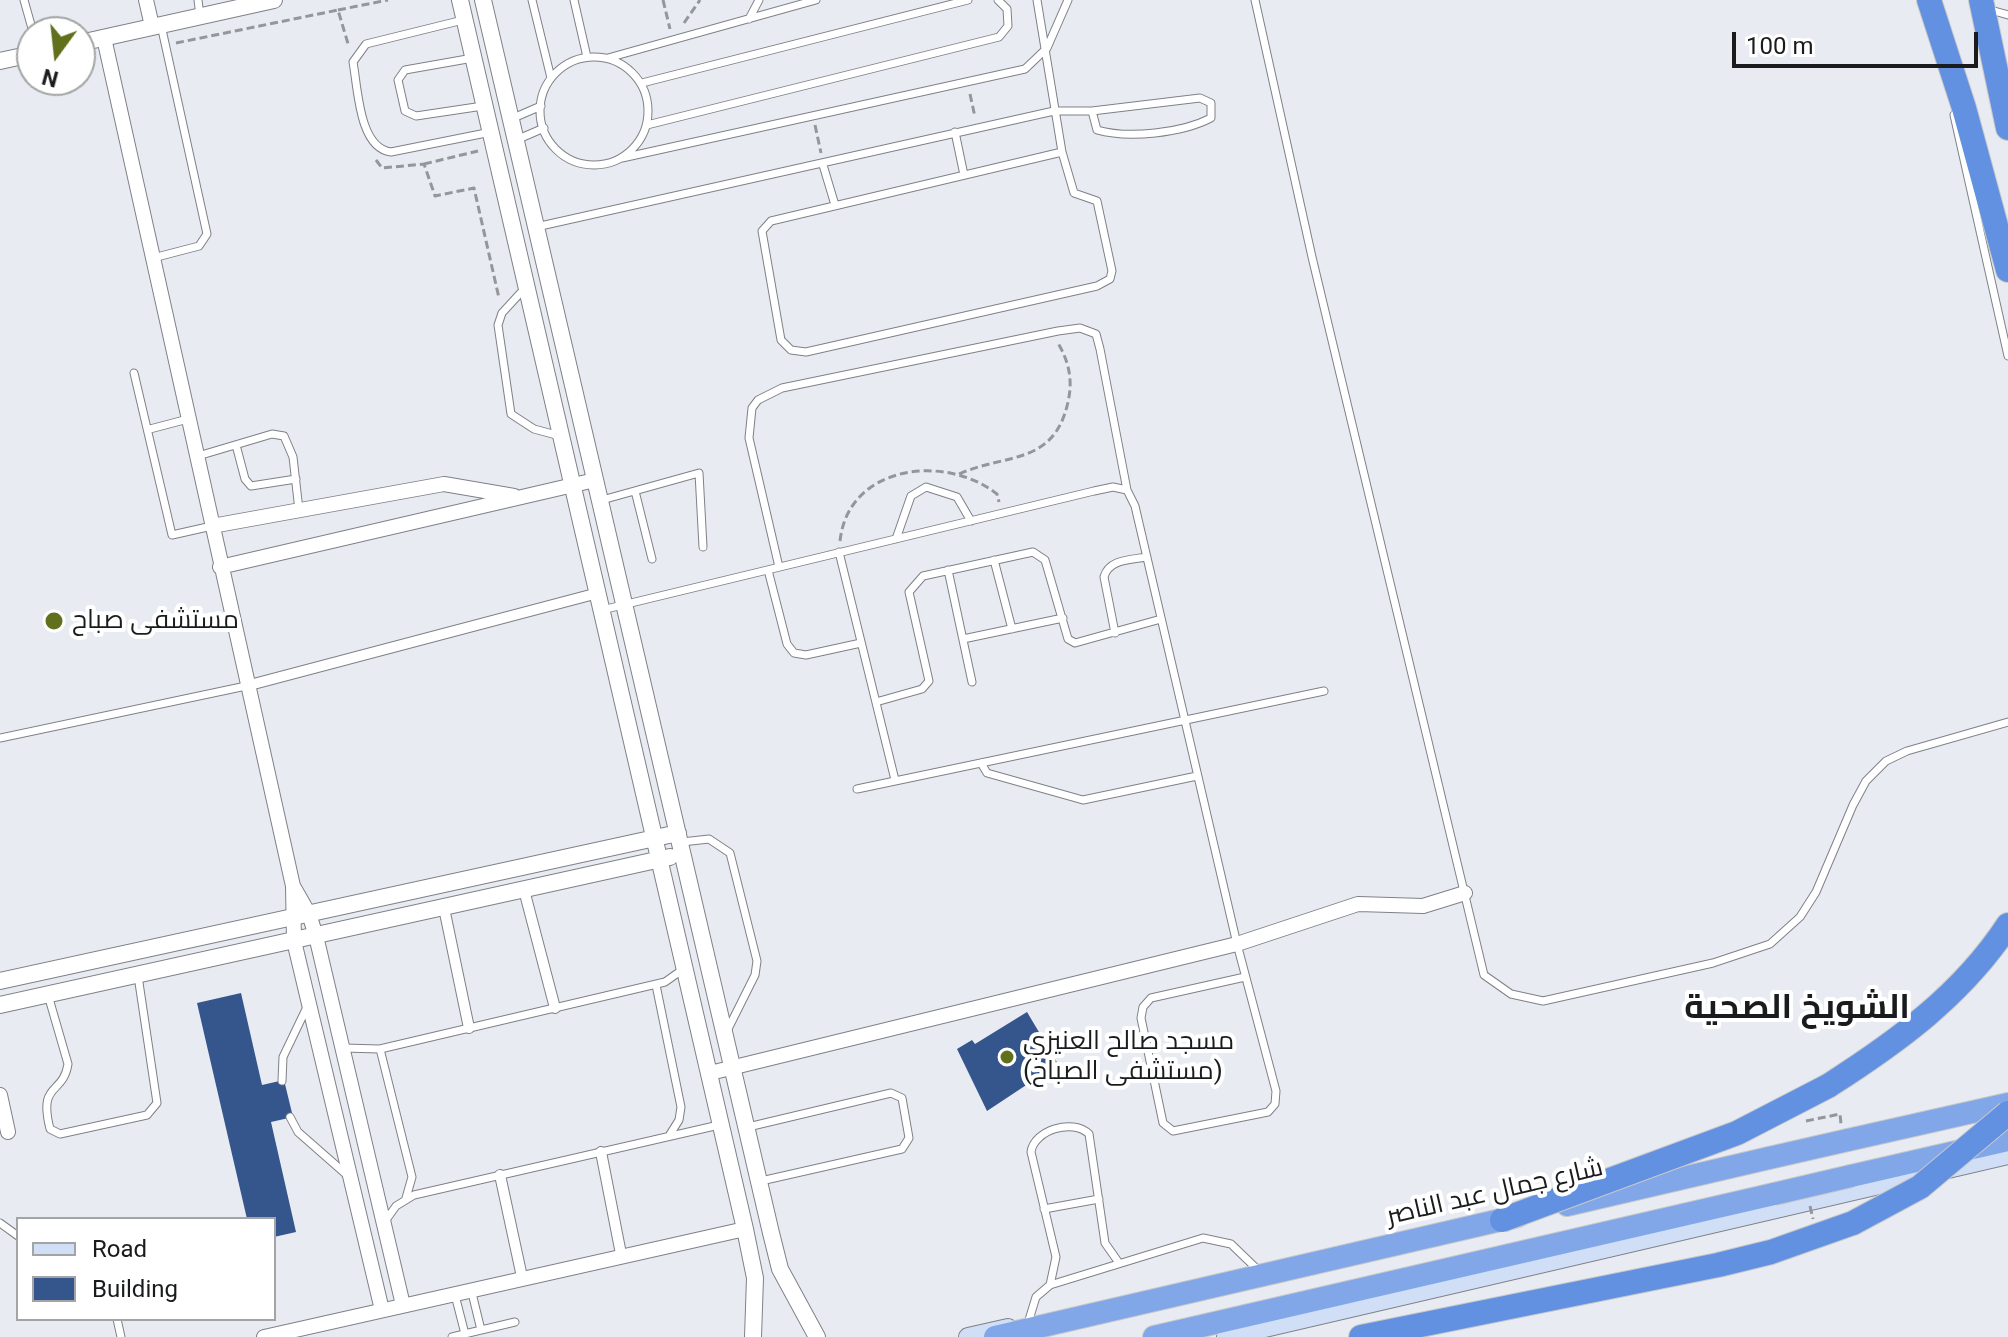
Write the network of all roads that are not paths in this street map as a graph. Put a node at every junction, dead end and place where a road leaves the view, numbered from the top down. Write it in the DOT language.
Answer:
graph roads {
  1 [pos="146,0"];
  2 [pos="274,0"];
  3 [pos="460,0"];
  4 [pos="483,0"];
  5 [pos="532,0"];
  6 [pos="574,0"];
  7 [pos="759,0"];
  8 [pos="816,0"];
  9 [pos="968,0"];
  10 [pos="998,0"];
  11 [pos="1037,0"];
  12 [pos="1068,0"];
  13 [pos="1255,0"];
  14 [pos="1928,0"];
  15 [pos="1981,0"];
  16 [pos="199,8"];
  17 [pos="2008,15"];
  18 [pos="465,19"];
  19 [pos="749,19"];
  20 [pos="156,26"];
  21 [pos="104,38"];
  22 [pos="96,40"];
  23 [pos="1047,48"];
  24 [pos="587,57"];
  25 [pos="474,58"];
  26 [pos="608,58"];
  27 [pos="551,78"];
  28 [pos="642,83"];
  29 [pos="485,106"];
  30 [pos="541,106"];
  31 [pos="1054,111"];
  32 [pos="1092,111"];
  33 [pos="511,119"];
  34 [pos="647,125"];
  35 [pos="544,128"];
  36 [pos="2008,128"];
  37 [pos="955,132"];
  38 [pos="490,140"];
  39 [pos="516,140"];
  40 [pos="1062,152"];
  41 [pos="622,158"];
  42 [pos="823,165"];
  43 [pos="964,175"];
  44 [pos="835,205"];
  45 [pos="536,227"];
  46 [pos="153,258"];
  47 [pos="2008,270"];
  48 [pos="527,287"];
  49 [pos="2008,356"];
  50 [pos="134,373"];
  51 [pos="188,419"];
  52 [pos="150,429"];
  53 [pos="562,437"];
  54 [pos="236,445"];
  55 [pos="196,457"];
  56 [pos="296,479"];
  57 [pos="595,480"];
  58 [pos="573,486"];
  59 [pos="1127,490"];
  60 [pos="635,491"];
  61 [pos="522,497"];
  62 [pos="600,501"];
  63 [pos="299,510"];
  64 [pos="971,521"];
  65 [pos="212,526"];
  66 [pos="896,539"];
  67 [pos="703,547"];
  68 [pos="839,552"];
  69 [pos="1147,557"];
  70 [pos="652,559"];
  71 [pos="994,560"];
  72 [pos="220,567"];
  73 [pos="779,567"];
  74 [pos="768,570"];
  75 [pos="948,570"];
  76 [pos="600,601"];
  77 [pos="624,604"];
  78 [pos="1063,618"];
  79 [pos="1161,619"];
  80 [pos="1012,629"];
  81 [pos="1115,633"];
  82 [pos="963,639"];
  83 [pos="861,643"];
  84 [pos="972,682"];
  85 [pos="246,686"];
  86 [pos="1324,691"];
  87 [pos="876,702"];
  88 [pos="1185,722"];
  89 [pos="2008,722"];
  90 [pos="0,738"];
  91 [pos="660,760"];
  92 [pos="981,763"];
  93 [pos="638,766"];
  94 [pos="1197,776"];
  95 [pos="895,780"];
  96 [pos="857,789"];
  97 [pos="655,838"];
  98 [pos="680,843"];
  99 [pos="660,860"];
  100 [pos="293,886"];
  101 [pos="524,890"];
  102 [pos="1465,893"];
  103 [pos="444,908"];
  104 [pos="309,914"];
  105 [pos="291,918"];
  106 [pos="2008,925"];
  107 [pos="316,936"];
  108 [pos="294,941"];
  109 [pos="1237,944"];
  110 [pos="161,947"];
  111 [pos="684,964"];
  112 [pos="165,969"];
  113 [pos="138,975"];
  114 [pos="1245,977"];
  115 [pos="0,981"];
  116 [pos="656,985"];
  117 [pos="48,995"];
  118 [pos="310,1001"];
  119 [pos="0,1005"];
  120 [pos="555,1008"];
  121 [pos="720,1016"];
  122 [pos="698,1024"];
  123 [pos="469,1028"];
  124 [pos="725,1035"];
  125 [pos="342,1048"];
  126 [pos="380,1049"];
  127 [pos="732,1067"];
  128 [pos="710,1073"];
  129 [pos="282,1081"];
  130 [pos="0,1095"];
  131 [pos="2008,1096"];
  132 [pos="355,1100"];
  133 [pos="2008,1104"];
  134 [pos="333,1105"];
  135 [pos="2008,1113"];
  136 [pos="290,1117"];
  137 [pos="721,1124"];
  138 [pos="746,1128"];
  139 [pos="8,1132"];
  140 [pos="669,1136"];
  141 [pos="2008,1140"];
  142 [pos="366,1146"];
  143 [pos="344,1151"];
  144 [pos="601,1152"];
  145 [pos="2008,1155"];
  146 [pos="500,1175"];
  147 [pos="350,1178"];
  148 [pos="759,1182"];
  149 [pos="405,1199"];
  150 [pos="1099,1199"];
  151 [pos="1044,1209"];
  152 [pos="1502,1220"];
  153 [pos="385,1222"];
  154 [pos="745,1229"];
  155 [pos="621,1254"];
  156 [pos="1119,1263"];
  157 [pos="1258,1270"];
  158 [pos="522,1277"];
  159 [pos="1050,1285"];
  160 [pos="471,1289"];
  161 [pos="454,1293"];
  162 [pos="403,1305"];
  163 [pos="382,1310"];
  164 [pos="515,1322"];
  165 [pos="1028,1323"];
  166 [pos="481,1330"];
  167 [pos="465,1334"];
  168 [pos="264,1337"];
  169 [pos="452,1337"];
  170 [pos="753,1337"];
  171 [pos="817,1337"];
  172 [pos="968,1337"];
  173 [pos="995,1337"];
  174 [pos="1154,1337"];
  175 [pos="1226,1337"];
  176 [pos="1361,1337"];
  1 -- 20 [label="street"];
  2 -- 16 [label="street"];
  3 -- 18 [label="street"];
  4 -- 33 [label="street"];
  5 -- 27 [label="lane"];
  6 -- 24 [label="lane"];
  7 -- 19 [label="lane"];
  8 -- 19 [label="lane"];
  9 -- 28 [label="lane"];
  10 -- 34 [label="lane"];
  11 -- 23 [label="lane"];
  12 -- 23 [label="lane"];
  13 -- 102 [label="lane"];
  14 -- 47 [label="highway"];
  14 -- 49 [label="lane"];
  15 -- 17 [label="lane"];
  15 -- 36 [label="highway"];
  16 -- 20 [label="street"];
  18 -- 25 [label="street"];
  18 -- 38 [label="lane"];
  19 -- 26 [label="lane"];
  20 -- 21 [label="street"];
  20 -- 46 [label="lane"];
  21 -- 22 [label="street"];
  21 -- 46 [label="street"];
  23 -- 31 [label="lane"];
  23 -- 41 [label="lane"];
  24 -- 26 [label="lane"];
  24 -- 27 [label="lane"];
  25 -- 29 [label="street"];
  25 -- 29 [label="lane"];
  26 -- 28 [label="lane"];
  27 -- 30 [label="lane"];
  28 -- 34 [label="lane"];
  29 -- 38 [label="street"];
  30 -- 33 [label="lane"];
  30 -- 35 [label="lane"];
  31 -- 32 [label="lane"];
  31 -- 37 [label="lane"];
  31 -- 40 [label="lane"];
  32 -- 32 [label="lane"];
  33 -- 39 [label="street"];
  34 -- 41 [label="lane"];
  35 -- 39 [label="lane"];
  35 -- 41 [label="lane"];
  37 -- 42 [label="lane"];
  37 -- 43 [label="lane"];
  38 -- 48 [label="street"];
  39 -- 45 [label="street"];
  40 -- 43 [label="lane"];
  40 -- 44 [label="lane"];
  42 -- 44 [label="lane"];
  42 -- 45 [label="lane"];
  43 -- 44 [label="lane"];
  45 -- 57 [label="street"];
  46 -- 51 [label="street"];
  48 -- 53 [label="street"];
  48 -- 53 [label="lane"];
  50 -- 52 [label="lane"];
  51 -- 52 [label="lane"];
  51 -- 55 [label="street"];
  52 -- 65 [label="lane"];
  53 -- 58 [label="street"];
  54 -- 55 [label="lane"];
  54 -- 56 [label="lane"];
  54 -- 56 [label="lane"];
  55 -- 65 [label="street"];
  56 -- 63 [label="lane"];
  57 -- 58 [label="street"];
  57 -- 62 [label="street"];
  58 -- 61 [label="street"];
  58 -- 76 [label="street"];
  59 -- 64 [label="lane"];
  59 -- 69 [label="lane"];
  59 -- 73 [label="lane"];
  60 -- 62 [label="lane"];
  60 -- 67 [label="lane"];
  60 -- 70 [label="lane"];
  61 -- 63 [label="street"];
  61 -- 72 [label="street"];
  62 -- 77 [label="street"];
  63 -- 65 [label="street"];
  64 -- 66 [label="lane"];
  64 -- 66 [label="lane"];
  65 -- 72 [label="street"];
  66 -- 68 [label="lane"];
  68 -- 73 [label="lane"];
  68 -- 83 [label="lane"];
  69 -- 79 [label="lane"];
  69 -- 81 [label="lane"];
  71 -- 75 [label="lane"];
  71 -- 78 [label="lane"];
  71 -- 80 [label="lane"];
  72 -- 85 [label="street"];
  73 -- 74 [label="lane"];
  74 -- 77 [label="lane"];
  74 -- 83 [label="lane"];
  75 -- 82 [label="lane"];
  75 -- 87 [label="lane"];
  76 -- 77 [label="lane"];
  76 -- 85 [label="street"];
  76 -- 93 [label="street"];
  77 -- 91 [label="street"];
  78 -- 80 [label="lane"];
  78 -- 81 [label="lane"];
  79 -- 81 [label="lane"];
  79 -- 88 [label="lane"];
  80 -- 82 [label="lane"];
  82 -- 84 [label="lane"];
  83 -- 87 [label="lane"];
  85 -- 90 [label="lane"];
  85 -- 100 [label="street"];
  86 -- 88 [label="lane"];
  87 -- 95 [label="lane"];
  88 -- 92 [label="lane"];
  88 -- 94 [label="lane"];
  89 -- 102 [label="lane"];
  91 -- 93 [label="street"];
  91 -- 98 [label="street"];
  92 -- 94 [label="lane"];
  92 -- 95 [label="lane"];
  93 -- 97 [label="street"];
  94 -- 109 [label="lane"];
  95 -- 96 [label="lane"];
  97 -- 98 [label="street"];
  97 -- 99 [label="street"];
  97 -- 104 [label="street"];
  98 -- 99 [label="street"];
  98 -- 121 [label="street"];
  98 -- 124 [label="lane"];
  99 -- 101 [label="street"];
  99 -- 111 [label="street"];
  100 -- 104 [label="street"];
  100 -- 105 [label="street"];
  101 -- 103 [label="street"];
  101 -- 120 [label="street"];
  102 -- 109 [label="street"];
  103 -- 107 [label="street"];
  103 -- 123 [label="street"];
  104 -- 105 [label="street"];
  104 -- 107 [label="street"];
  105 -- 108 [label="street"];
  105 -- 110 [label="street"];
  106 -- 152 [label="highway, bridge"];
  107 -- 108 [label="street"];
  107 -- 125 [label="street"];
  108 -- 112 [label="street"];
  108 -- 118 [label="street"];
  109 -- 114 [label="lane"];
  109 -- 127 [label="street"];
  110 -- 112 [label="street"];
  110 -- 115 [label="street"];
  111 -- 116 [label="lane"];
  111 -- 122 [label="street"];
  112 -- 113 [label="street"];
  113 -- 117 [label="street"];
  113 -- 117 [label="lane"];
  114 -- 114 [label="lane"];
  116 -- 120 [label="lane"];
  116 -- 140 [label="lane"];
  117 -- 119 [label="street"];
  118 -- 129 [label="lane"];
  118 -- 134 [label="street"];
  120 -- 123 [label="lane"];
  121 -- 122 [label="street"];
  121 -- 124 [label="street"];
  122 -- 128 [label="street"];
  123 -- 126 [label="lane"];
  124 -- 127 [label="street"];
  125 -- 126 [label="lane"];
  125 -- 132 [label="street"];
  126 -- 149 [label="lane"];
  127 -- 128 [label="street"];
  127 -- 138 [label="street"];
  128 -- 137 [label="street"];
  130 -- 139 [label="street"];
  131 -- 157 [label="main road"];
  132 -- 134 [label="street"];
  132 -- 142 [label="street"];
  133 -- 152 [label="highway, شارع جمال عبد الناصر, bridge"];
  134 -- 143 [label="street"];
  135 -- 176 [label="highway, bridge"];
  136 -- 147 [label="lane"];
  137 -- 140 [label="lane"];
  137 -- 154 [label="street"];
  138 -- 148 [label="street"];
  138 -- 148 [label="lane"];
  140 -- 144 [label="lane"];
  141 -- 174 [label="highway, bridge"];
  142 -- 143 [label="street"];
  142 -- 153 [label="street"];
  143 -- 147 [label="street"];
  144 -- 146 [label="lane"];
  144 -- 155 [label="street"];
  145 -- 175 [label="main road"];
  146 -- 149 [label="lane"];
  146 -- 158 [label="street"];
  147 -- 163 [label="street"];
  148 -- 171 [label="street"];
  149 -- 153 [label="lane"];
  150 -- 151 [label="lane"];
  150 -- 151 [label="lane"];
  150 -- 156 [label="lane"];
  151 -- 159 [label="lane"];
  152 -- 173 [label="highway, شارع جمال عبد الناصر"];
  153 -- 162 [label="street"];
  154 -- 155 [label="street"];
  154 -- 170 [label="street"];
  155 -- 158 [label="street"];
  156 -- 157 [label="lane"];
  156 -- 159 [label="lane"];
  157 -- 165 [label="main road"];
  158 -- 160 [label="street"];
  159 -- 165 [label="lane"];
  160 -- 161 [label="street"];
  160 -- 166 [label="lane"];
  161 -- 162 [label="street"];
  161 -- 167 [label="lane"];
  162 -- 163 [label="street"];
  163 -- 168 [label="street"];
  164 -- 166 [label="lane"];
  165 -- 172 [label="main road"];
  166 -- 167 [label="lane"];
  167 -- 169 [label="lane"];
}
